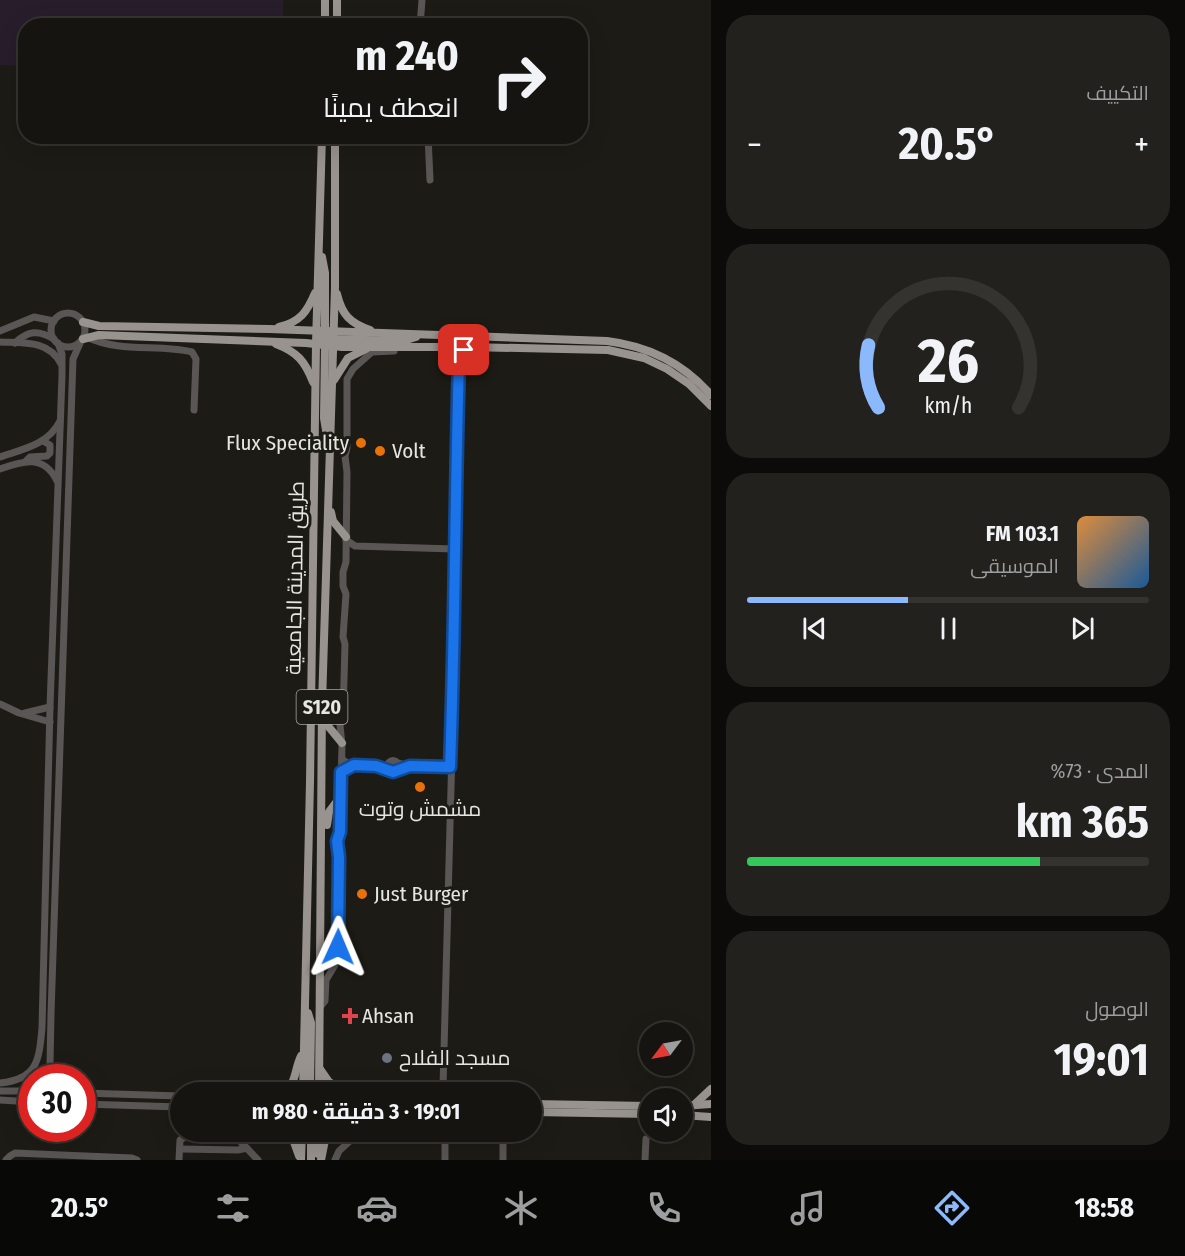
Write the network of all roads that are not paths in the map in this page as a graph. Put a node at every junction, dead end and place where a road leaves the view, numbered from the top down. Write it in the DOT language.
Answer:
graph roads {
  1 [pos="325,0"];
  2 [pos="337,0"];
  3 [pos="422,0"];
  4 [pos="324,18"];
  5 [pos="337,18"];
  6 [pos="421,18"];
  7 [pos="322,144"];
  8 [pos="335,144"];
  9 [pos="428,144"];
  10 [pos="430,180"];
  11 [pos="320,253"];
  12 [pos="318,287"];
  13 [pos="335,287"];
  14 [pos="54,321"];
  15 [pos="83,322"];
  16 [pos="269,329"];
  17 [pos="0,331"];
  18 [pos="379,333"];
  19 [pos="418,335"];
  20 [pos="83,339"];
  21 [pos="325,339"];
  22 [pos="56,341"];
  23 [pos="267,341"];
  24 [pos="0,342"];
  25 [pos="15,343"];
  26 [pos="370,347"];
  27 [pos="406,347"];
  28 [pos="449,347"];
  29 [pos="467,347"];
  30 [pos="459,360"];
  31 [pos="63,368"];
  32 [pos="332,384"];
  33 [pos="316,389"];
  34 [pos="711,395"];
  35 [pos="711,406"];
  36 [pos="194,410"];
  37 [pos="61,419"];
  38 [pos="43,441"];
  39 [pos="329,443"];
  40 [pos="0,457"];
  41 [pos="26,461"];
  42 [pos="0,469"];
  43 [pos="58,484"];
  44 [pos="328,501"];
  45 [pos="56,532"];
  46 [pos="66,533"];
  47 [pos="346,539"];
  48 [pos="358,546"];
  49 [pos="454,549"];
  50 [pos="346,553"];
  51 [pos="0,704"];
  52 [pos="322,704"];
  53 [pos="50,707"];
  54 [pos="19,713"];
  55 [pos="50,722"];
  56 [pos="342,743"];
  57 [pos="342,759"];
  58 [pos="354,765"];
  59 [pos="450,767"];
  60 [pos="341,772"];
  61 [pos="341,796"];
  62 [pos="321,837"];
  63 [pos="320,1007"];
  64 [pos="306,1010"];
  65 [pos="303,1054"];
  66 [pos="37,1064"];
  67 [pos="50,1064"];
  68 [pos="320,1068"];
  69 [pos="18,1079"];
  70 [pos="293,1082"];
  71 [pos="303,1082"];
  72 [pos="310,1082"];
  73 [pos="319,1082"];
  74 [pos="329,1082"];
  75 [pos="443,1082"];
  76 [pos="0,1083"];
  77 [pos="711,1089"];
  78 [pos="0,1090"];
  79 [pos="18,1091"];
  80 [pos="96,1093"];
  81 [pos="170,1096"];
  82 [pos="0,1100"];
  83 [pos="18,1101"];
  84 [pos="96,1104"];
  85 [pos="542,1104"];
  86 [pos="711,1104"];
  87 [pos="693,1105"];
  88 [pos="639,1106"];
  89 [pos="693,1106"];
  90 [pos="170,1107"];
  91 [pos="542,1112"];
  92 [pos="639,1114"];
  93 [pos="693,1116"];
  94 [pos="711,1118"];
  95 [pos="294,1142"];
  96 [pos="302,1142"];
  97 [pos="311,1142"];
  98 [pos="319,1142"];
  99 [pos="324,1142"];
  100 [pos="349,1142"];
  101 [pos="445,1142"];
  102 [pos="503,1142"];
  103 [pos="646,1142"];
  104 [pos="247,1148"];
  105 [pos="180,1149"];
  106 [pos="254,1158"];
  107 [pos="301,1159"];
  108 [pos="6,1160"];
  109 [pos="137,1160"];
  110 [pos="179,1160"];
  111 [pos="311,1160"];
  112 [pos="320,1160"];
  113 [pos="335,1160"];
  114 [pos="445,1160"];
  115 [pos="503,1160"];
  116 [pos="645,1160"];
  1 -- 4 [label="main road"];
  2 -- 5 [label="main road"];
  3 -- 6 [label="street"];
  7 -- 11 [label="main road, طريق المدينة الجامعية / S120"];
  8 -- 13 [label="main road, طريق المدينة الجامعية / S120"];
  9 -- 10 [label="street"];
  11 -- 12 [label="main road, طريق المدينة الجامعية / S120"];
  11 -- 21 [label="main road"];
  12 -- 16 [label="main road"];
  12 -- 21 [label="main road, طريق المدينة الجامعية / S120"];
  13 -- 18 [label="main road"];
  13 -- 21 [label="main road, طريق المدينة الجامعية / S120"];
  14 -- 15 [label="street"];
  14 -- 17 [label="street"];
  14 -- 22 [label="street"];
  15 -- 16 [label="main road"];
  15 -- 20 [label="street"];
  16 -- 21 [label="main road"];
  18 -- 19 [label="main road"];
  18 -- 21 [label="main road"];
  19 -- 21 [label="main road"];
  19 -- 34 [label="main road"];
  20 -- 22 [label="street"];
  20 -- 23 [label="main road"];
  20 -- 36 [label="street"];
  20 -- 46 [label="street"];
  21 -- 23 [label="main road"];
  21 -- 26 [label="main road"];
  21 -- 32 [label="main road, طريق المدينة الجامعية / S120"];
  21 -- 33 [label="main road, طريق المدينة الجامعية / S120"];
  21 -- 39 [label="main road"];
  22 -- 25 [label="street"];
  22 -- 31 [label="street"];
  23 -- 33 [label="main road"];
  24 -- 25 [label="street"];
  25 -- 31 [label="street"];
  26 -- 27 [label="main road"];
  26 -- 32 [label="main road"];
  27 -- 28 [label="main road"];
  27 -- 47 [label="street"];
  28 -- 29 [label="main road"];
  28 -- 30 [label="street"];
  29 -- 30 [label="street"];
  29 -- 35 [label="main road"];
  30 -- 49 [label="street"];
  31 -- 37 [label="street"];
  32 -- 39 [label="main road, طريق المدينة الجامعية / S120"];
  33 -- 64 [label="main road, طريق المدينة الجامعية / S120"];
  37 -- 38 [label="street"];
  37 -- 43 [label="street"];
  38 -- 40 [label="street"];
  38 -- 41 [label="street"];
  39 -- 44 [label="main road, طريق المدينة الجامعية / S120"];
  41 -- 42 [label="street"];
  41 -- 43 [label="street"];
  43 -- 45 [label="street"];
  44 -- 47 [label="main road"];
  44 -- 52 [label="main road, طريق المدينة الجامعية / S120"];
  45 -- 46 [label="street"];
  45 -- 53 [label="street"];
  46 -- 67 [label="street"];
  47 -- 48 [label="street"];
  47 -- 50 [label="street"];
  48 -- 49 [label="street"];
  48 -- 50 [label="street"];
  49 -- 59 [label="street"];
  50 -- 56 [label="street"];
  51 -- 54 [label="street"];
  52 -- 56 [label="main road"];
  52 -- 62 [label="main road, طريق المدينة الجامعية / S120"];
  53 -- 54 [label="street"];
  53 -- 55 [label="street"];
  54 -- 55 [label="street"];
  55 -- 66 [label="street"];
  56 -- 57 [label="street"];
  57 -- 58 [label="street"];
  57 -- 60 [label="street"];
  58 -- 59 [label="street"];
  58 -- 60 [label="street"];
  59 -- 75 [label="street"];
  60 -- 61 [label="street"];
  61 -- 62 [label="main road"];
  61 -- 63 [label="street"];
  62 -- 63 [label="main road, طريق المدينة الجامعية / S120"];
  63 -- 68 [label="main road, طريق المدينة الجامعية / S120"];
  64 -- 65 [label="main road, طريق المدينة الجامعية / S120"];
  64 -- 72 [label="main road"];
  65 -- 70 [label="main road"];
  65 -- 71 [label="main road, طريق المدينة الجامعية / S120"];
  68 -- 73 [label="main road, طريق المدينة الجامعية"];
  68 -- 74 [label="main road"];
  69 -- 76 [label="street"];
  77 -- 87 [label="main road"];
  78 -- 79 [label="street"];
  80 -- 81 [label="street"];
  82 -- 83 [label="street"];
  84 -- 90 [label="street"];
  85 -- 88 [label="main road"];
  86 -- 89 [label="main road"];
  91 -- 92 [label="main road"];
  93 -- 94 [label="main road"];
  95 -- 107 [label="main road"];
  96 -- 107 [label="main road"];
  97 -- 111 [label="main road"];
  98 -- 112 [label="main road"];
  99 -- 112 [label="main road"];
  100 -- 113 [label="street"];
  101 -- 114 [label="street"];
  102 -- 115 [label="street"];
  103 -- 116 [label="street"];
  104 -- 105 [label="street"];
  104 -- 105 [label="street"];
  104 -- 106 [label="street"];
  105 -- 110 [label="street"];
  108 -- 109 [label="street"];
}
